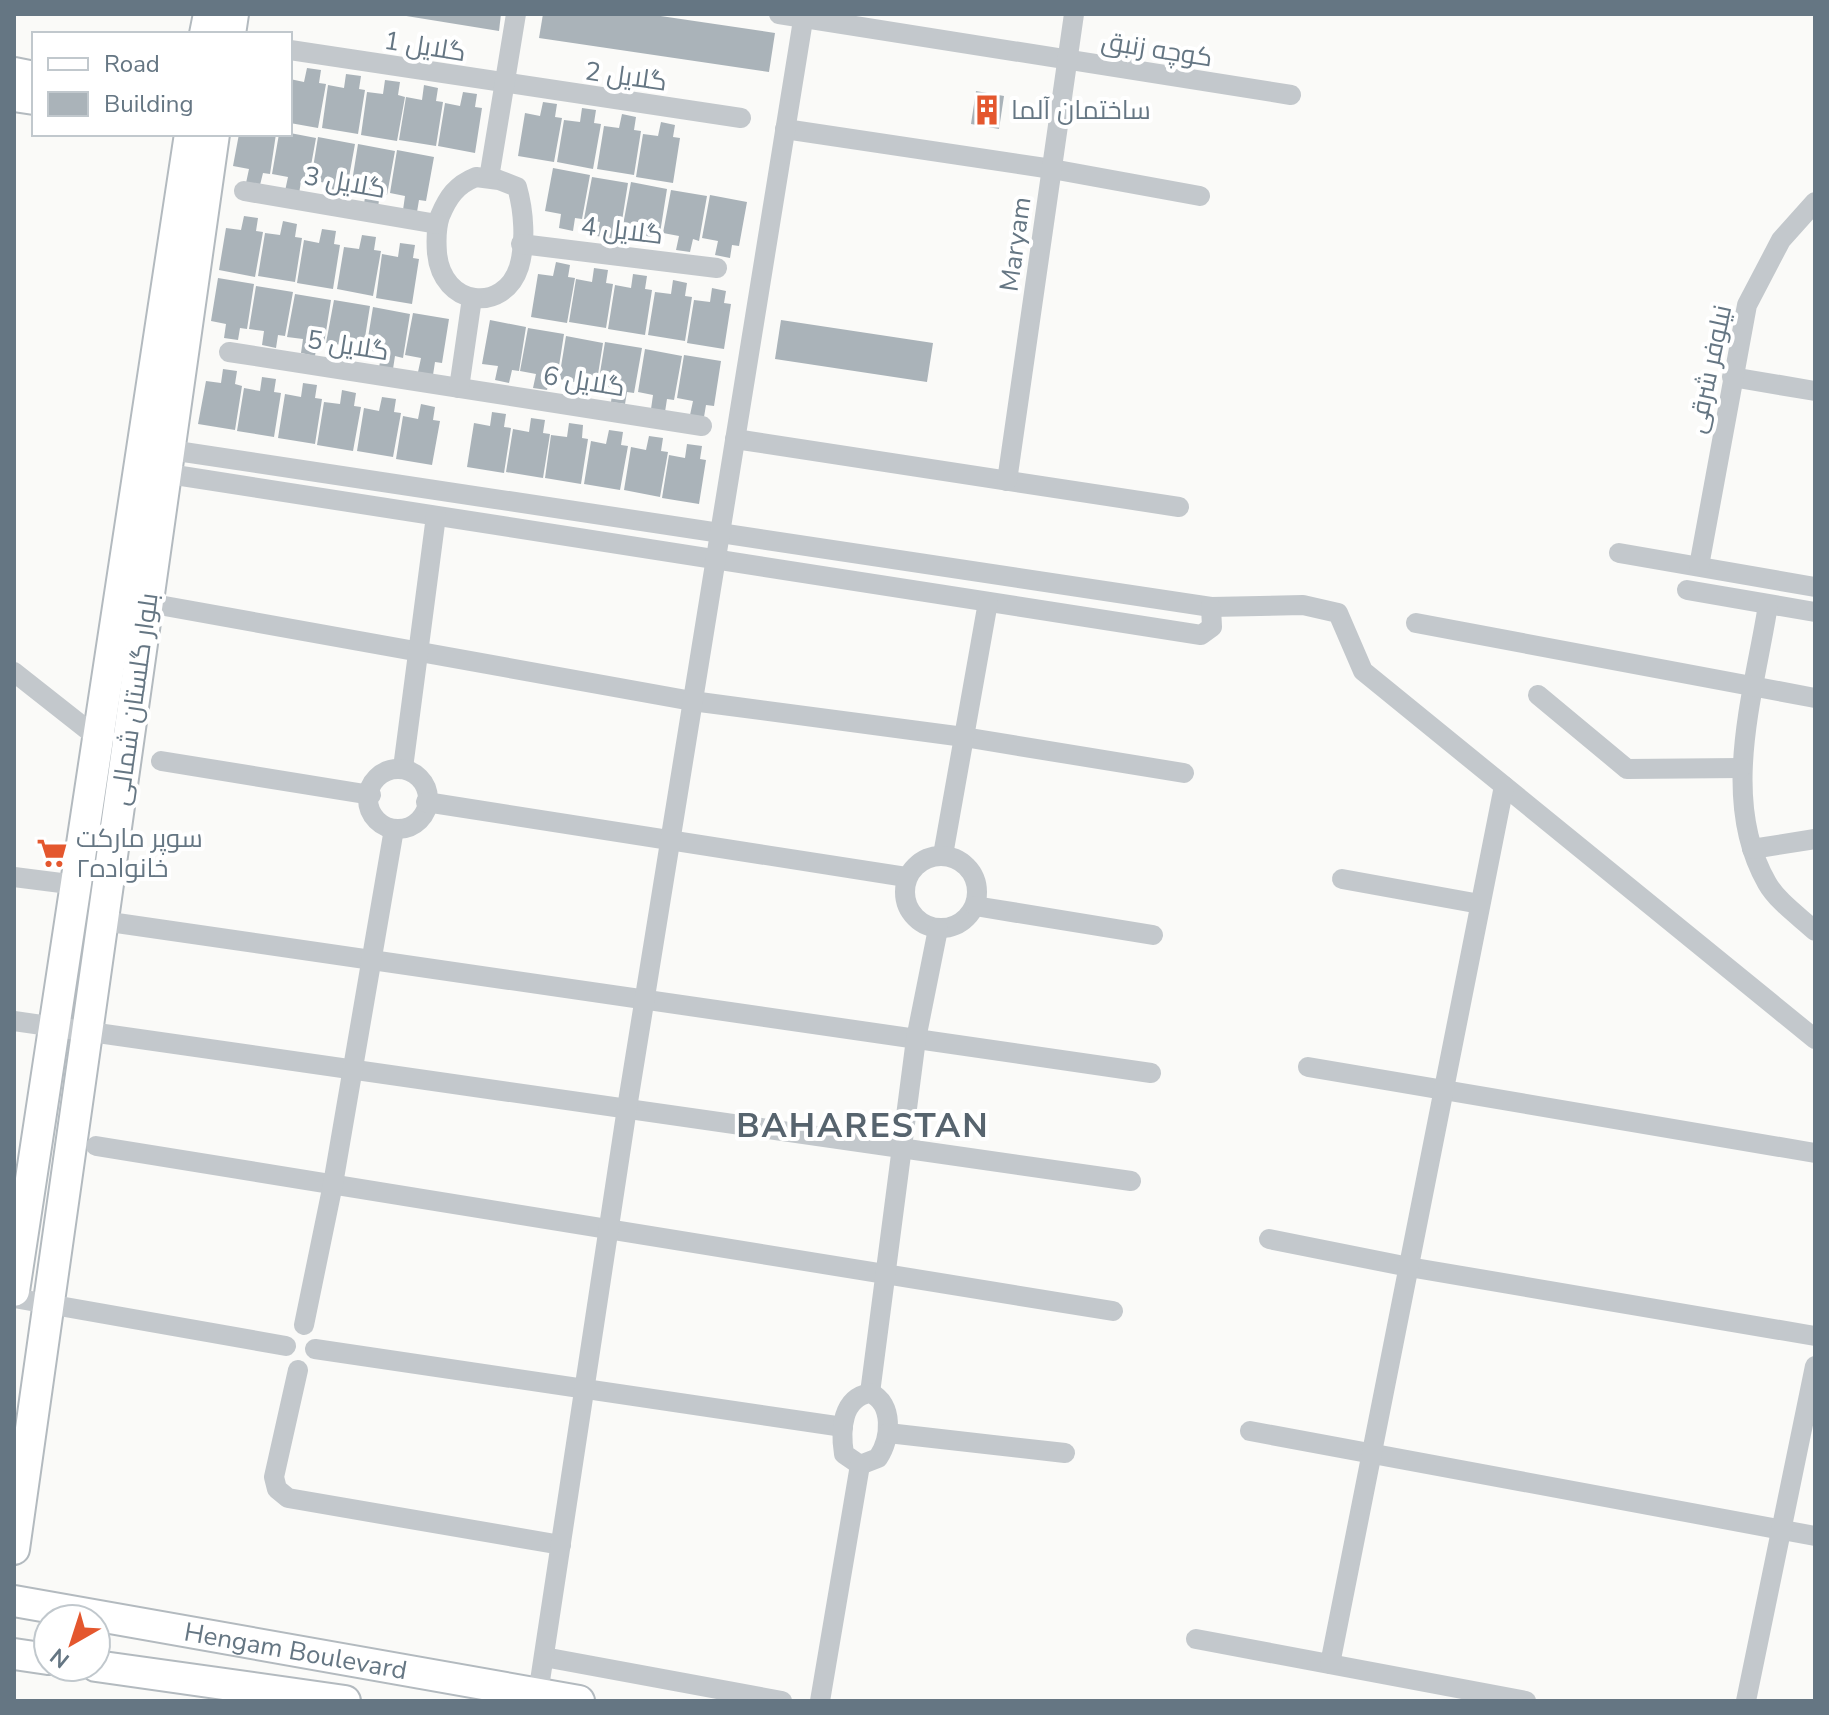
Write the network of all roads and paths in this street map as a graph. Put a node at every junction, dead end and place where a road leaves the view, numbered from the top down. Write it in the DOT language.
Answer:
graph roads {
  1 [pos="516,14"];
  2 [pos="779,14"];
  3 [pos="1074,14"];
  4 [pos="803,16"];
  5 [pos="292,50"];
  6 [pos="1067,62"];
  7 [pos="505,85"];
  8 [pos="1291,95"];
  9 [pos="741,118"];
  10 [pos="785,129"];
  11 [pos="190,136"];
  12 [pos="214,136"];
  13 [pos="1052,169"];
  14 [pos="489,178"];
  15 [pos="244,191"];
  16 [pos="1200,196"];
  17 [pos="1815,202"];
  18 [pos="437,224"];
  19 [pos="521,244"];
  20 [pos="717,268"];
  21 [pos="472,298"];
  22 [pos="229,352"];
  23 [pos="1732,377"];
  24 [pos="459,388"];
  25 [pos="1815,391"];
  26 [pos="702,426"];
  27 [pos="735,439"];
  28 [pos="154,460"];
  29 [pos="1007,481"];
  30 [pos="1179,507"];
  31 [pos="436,516"];
  32 [pos="720,533"];
  33 [pos="1619,553"];
  34 [pos="715,559"];
  35 [pos="1699,566"];
  36 [pos="1815,587"];
  37 [pos="1687,590"];
  38 [pos="988,602"];
  39 [pos="148,603"];
  40 [pos="1768,605"];
  41 [pos="1211,607"];
  42 [pos="1815,612"];
  43 [pos="1416,623"];
  44 [pos="418,651"];
  45 [pos="14,672"];
  46 [pos="1755,687"];
  47 [pos="1538,695"];
  48 [pos="1815,698"];
  49 [pos="692,701"];
  50 [pos="119,706"];
  51 [pos="964,737"];
  52 [pos="99,739"];
  53 [pos="161,761"];
  54 [pos="403,768"];
  55 [pos="1741,768"];
  56 [pos="1184,773"];
  57 [pos="1504,786"];
  58 [pos="371,795"];
  59 [pos="426,802"];
  60 [pos="394,829"];
  61 [pos="1815,839"];
  62 [pos="670,840"];
  63 [pos="1752,849"];
  64 [pos="943,855"];
  65 [pos="14,877"];
  66 [pos="906,877"];
  67 [pos="1342,879"];
  68 [pos="77,885"];
  69 [pos="1480,904"];
  70 [pos="975,906"];
  71 [pos="103,921"];
  72 [pos="938,929"];
  73 [pos="1815,931"];
  74 [pos="1153,935"];
  75 [pos="371,961"];
  76 [pos="644,1001"];
  77 [pos="14,1021"];
  78 [pos="54,1027"];
  79 [pos="87,1029"];
  80 [pos="916,1039"];
  81 [pos="1815,1039"];
  82 [pos="1308,1067"];
  83 [pos="351,1068"];
  84 [pos="1151,1073"];
  85 [pos="1444,1088"];
  86 [pos="627,1108"];
  87 [pos="96,1146"];
  88 [pos="900,1147"];
  89 [pos="1815,1153"];
  90 [pos="1131,1181"];
  91 [pos="333,1184"];
  92 [pos="608,1229"];
  93 [pos="1269,1239"];
  94 [pos="1409,1267"];
  95 [pos="883,1273"];
  96 [pos="14,1291"];
  97 [pos="14,1298"];
  98 [pos="50,1304"];
  99 [pos="1113,1311"];
  100 [pos="304,1325"];
  101 [pos="1815,1336"];
  102 [pos="286,1346"];
  103 [pos="315,1349"];
  104 [pos="1815,1366"];
  105 [pos="298,1370"];
  106 [pos="584,1389"];
  107 [pos="870,1393"];
  108 [pos="843,1427"];
  109 [pos="1250,1431"];
  110 [pos="888,1433"];
  111 [pos="1372,1452"];
  112 [pos="1065,1453"];
  113 [pos="860,1465"];
  114 [pos="1781,1529"];
  115 [pos="1815,1536"];
  116 [pos="15,1541"];
  117 [pos="561,1545"];
  118 [pos="14,1601"];
  119 [pos="1196,1639"];
  120 [pos="544,1657"];
  121 [pos="1330,1664"];
  122 [pos="112,1668"];
  123 [pos="538,1694"];
  124 [pos="345,1701"];
  125 [pos="579,1701"];
  126 [pos="782,1701"];
  127 [pos="820,1701"];
  128 [pos="1526,1701"];
  129 [pos="1746,1701"];
  1 -- 7 [label="street"];
  2 -- 4 [label="street, کوچه زنبق"];
  3 -- 6 [label="street, Maryam"];
  4 -- 6 [label="street, کوچه زنبق"];
  4 -- 10 [label="street"];
  5 -- 7 [label="street, گلایل 1"];
  6 -- 8 [label="street, کوچه زنبق"];
  6 -- 13 [label="street, Maryam"];
  7 -- 9 [label="street, گلایل 2"];
  7 -- 14 [label="street"];
  10 -- 13 [label="street"];
  10 -- 27 [label="street"];
  11 -- 28 [label="street, بلوار گلستان شمالی"];
  12 -- 28 [label="street, بلوار گلستان شمالی"];
  13 -- 16 [label="street"];
  13 -- 29 [label="street, Maryam"];
  14 -- 18 [label="street"];
  14 -- 19 [label="street"];
  15 -- 18 [label="street, گلایل 3"];
  17 -- 23 [label="street, نیلوفر شرقی"];
  18 -- 21 [label="street"];
  19 -- 20 [label="street, گلایل 4"];
  19 -- 21 [label="street"];
  21 -- 24 [label="street"];
  22 -- 24 [label="street, گلایل 5"];
  23 -- 25 [label="street"];
  23 -- 35 [label="street, نیلوفر شرقی"];
  24 -- 26 [label="street, گلایل 6"];
  27 -- 29 [label="street"];
  27 -- 32 [label="street"];
  28 -- 31 [label="street"];
  28 -- 32 [label="street"];
  28 -- 39 [label="street, بلوار گلستان شمالی"];
  28 -- 50 [label="street, بلوار گلستان شمالی"];
  29 -- 30 [label="street"];
  31 -- 34 [label="street"];
  31 -- 44 [label="street"];
  32 -- 34 [label="street"];
  32 -- 41 [label="street"];
  33 -- 35 [label="street"];
  34 -- 38 [label="street"];
  34 -- 49 [label="street"];
  35 -- 36 [label="street"];
  37 -- 40 [label="street"];
  38 -- 41 [label="street"];
  38 -- 51 [label="street"];
  39 -- 44 [label="street"];
  39 -- 50 [label="street, بلوار گلستان شمالی"];
  40 -- 42 [label="street"];
  40 -- 46 [label="street"];
  41 -- 57 [label="street"];
  43 -- 46 [label="street"];
  44 -- 49 [label="street"];
  44 -- 54 [label="street"];
  45 -- 52 [label="street"];
  46 -- 48 [label="street"];
  46 -- 55 [label="street"];
  47 -- 55 [label="street"];
  49 -- 51 [label="street"];
  49 -- 62 [label="street"];
  50 -- 52 [label="street, بلوار گلستان شمالی"];
  50 -- 71 [label="street, بلوار گلستان شمالی"];
  51 -- 56 [label="street"];
  51 -- 64 [label="street"];
  52 -- 68 [label="street, بلوار گلستان شمالی"];
  53 -- 58 [label="street"];
  54 -- 58 [label="street"];
  54 -- 59 [label="street"];
  55 -- 63 [label="street"];
  57 -- 69 [label="street"];
  57 -- 81 [label="street"];
  58 -- 60 [label="street"];
  59 -- 60 [label="street"];
  59 -- 62 [label="street"];
  60 -- 75 [label="street"];
  61 -- 63 [label="street"];
  62 -- 66 [label="street"];
  62 -- 76 [label="street"];
  63 -- 73 [label="street"];
  64 -- 66 [label="street"];
  64 -- 70 [label="street"];
  65 -- 68 [label="street"];
  66 -- 72 [label="street"];
  67 -- 69 [label="street"];
  68 -- 78 [label="street, بلوار گلستان شمالی"];
  69 -- 85 [label="street"];
  70 -- 72 [label="street"];
  70 -- 74 [label="street"];
  71 -- 75 [label="street"];
  71 -- 79 [label="street, بلوار گلستان شمالی"];
  72 -- 80 [label="street"];
  75 -- 76 [label="street"];
  75 -- 83 [label="street"];
  76 -- 80 [label="street"];
  76 -- 86 [label="street"];
  77 -- 78 [label="street"];
  78 -- 79 [label="street"];
  78 -- 96 [label="street, بلوار گلستان شمالی"];
  79 -- 83 [label="street"];
  79 -- 98 [label="street, بلوار گلستان شمالی"];
  80 -- 84 [label="street"];
  80 -- 88 [label="street"];
  82 -- 85 [label="street"];
  83 -- 86 [label="street"];
  83 -- 91 [label="street"];
  85 -- 89 [label="street"];
  85 -- 94 [label="street"];
  86 -- 88 [label="street"];
  86 -- 92 [label="street"];
  87 -- 91 [label="street"];
  88 -- 90 [label="street"];
  88 -- 95 [label="street"];
  91 -- 92 [label="street"];
  91 -- 100 [label="street"];
  92 -- 95 [label="street"];
  92 -- 106 [label="street"];
  93 -- 94 [label="street"];
  94 -- 101 [label="street"];
  94 -- 111 [label="street"];
  95 -- 99 [label="street"];
  95 -- 107 [label="street"];
  97 -- 98 [label="street"];
  98 -- 102 [label="street"];
  98 -- 116 [label="street, بلوار گلستان شمالی"];
  100 -- 102 [label="street"];
  100 -- 103 [label="street"];
  102 -- 105 [label="street"];
  103 -- 105 [label="street"];
  103 -- 106 [label="street"];
  104 -- 114 [label="street"];
  105 -- 117 [label="street"];
  106 -- 108 [label="street"];
  106 -- 117 [label="street"];
  107 -- 108 [label="street"];
  107 -- 110 [label="street"];
  108 -- 113 [label="street"];
  109 -- 111 [label="street"];
  110 -- 112 [label="street"];
  110 -- 113 [label="street"];
  111 -- 114 [label="street"];
  111 -- 121 [label="street"];
  113 -- 127 [label="street"];
  114 -- 115 [label="street"];
  114 -- 129 [label="street"];
  117 -- 120 [label="street"];
  118 -- 123 [label="street, Hengam Boulevard"];
  119 -- 121 [label="street"];
  120 -- 123 [label="street"];
  120 -- 126 [label="street"];
  121 -- 128 [label="street"];
  122 -- 124 [label="street, Hengam Boulevard"];
  123 -- 125 [label="street, Hengam Boulevard"];
}
